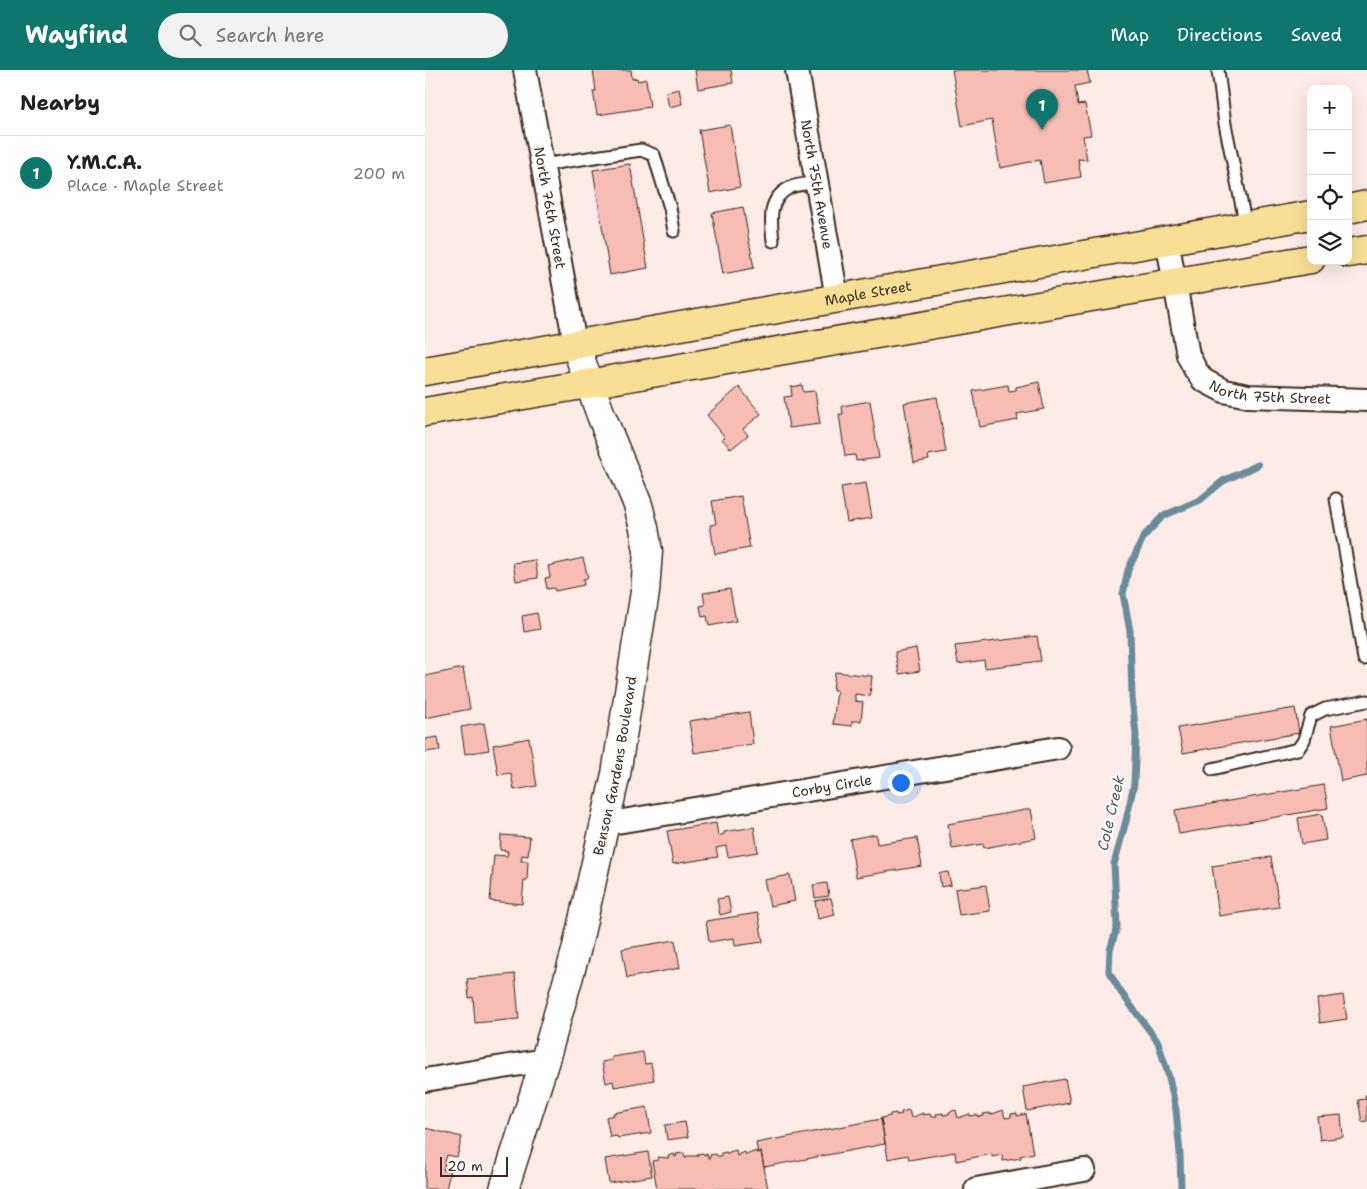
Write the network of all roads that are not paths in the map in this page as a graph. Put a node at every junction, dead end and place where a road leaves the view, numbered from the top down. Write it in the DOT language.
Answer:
graph roads {
  1 [pos="525,70"];
  2 [pos="797,70"];
  3 [pos="1217,70"];
  4 [pos="542,165"];
  5 [pos="816,183"];
  6 [pos="1367,205"];
  7 [pos="1352,207"];
  8 [pos="1307,216"];
  9 [pos="1246,226"];
  10 [pos="674,231"];
  11 [pos="1167,240"];
  12 [pos="773,241"];
  13 [pos="1367,250"];
  14 [pos="1352,252"];
  15 [pos="1307,260"];
  16 [pos="1174,283"];
  17 [pos="837,298"];
  18 [pos="575,344"];
  19 [pos="425,371"];
  20 [pos="589,383"];
  21 [pos="1367,400"];
  22 [pos="425,412"];
  23 [pos="1336,499"];
  24 [pos="1367,658"];
  25 [pos="1367,701"];
  26 [pos="1058,748"];
  27 [pos="1212,769"];
  28 [pos="605,824"];
  29 [pos="545,1060"];
  30 [pos="425,1080"];
  31 [pos="1084,1170"];
  32 [pos="504,1189"];
  33 [pos="975,1189"];
  1 -- 4 [label="street, North 76th Street"];
  2 -- 5 [label="street, North 75th Avenue"];
  3 -- 9 [label="lane"];
  4 -- 10 [label="lane"];
  4 -- 18 [label="street, North 76th Street"];
  5 -- 12 [label="lane"];
  5 -- 17 [label="street, North 75th Avenue"];
  6 -- 7 [label="main road"];
  8 -- 9 [label="main road, Maple Street"];
  9 -- 11 [label="main road, Maple Street"];
  11 -- 16 [label="street, North 75th Street"];
  11 -- 17 [label="main road, Maple Street"];
  13 -- 14 [label="main road"];
  15 -- 16 [label="main road"];
  16 -- 20 [label="main road"];
  16 -- 21 [label="street, North 75th Street"];
  17 -- 18 [label="main road, Maple Street"];
  18 -- 19 [label="main road, Maple Street"];
  18 -- 20 [label="street, Benson Gardens Boulevard"];
  20 -- 22 [label="main road"];
  20 -- 28 [label="street, Benson Gardens Boulevard"];
  23 -- 24 [label="lane"];
  25 -- 27 [label="lane"];
  26 -- 28 [label="street, Corby Circle"];
  28 -- 29 [label="street, Benson Gardens Boulevard"];
  29 -- 30 [label="street"];
  29 -- 32 [label="street, Benson Gardens Boulevard"];
  31 -- 33 [label="street"];
}
